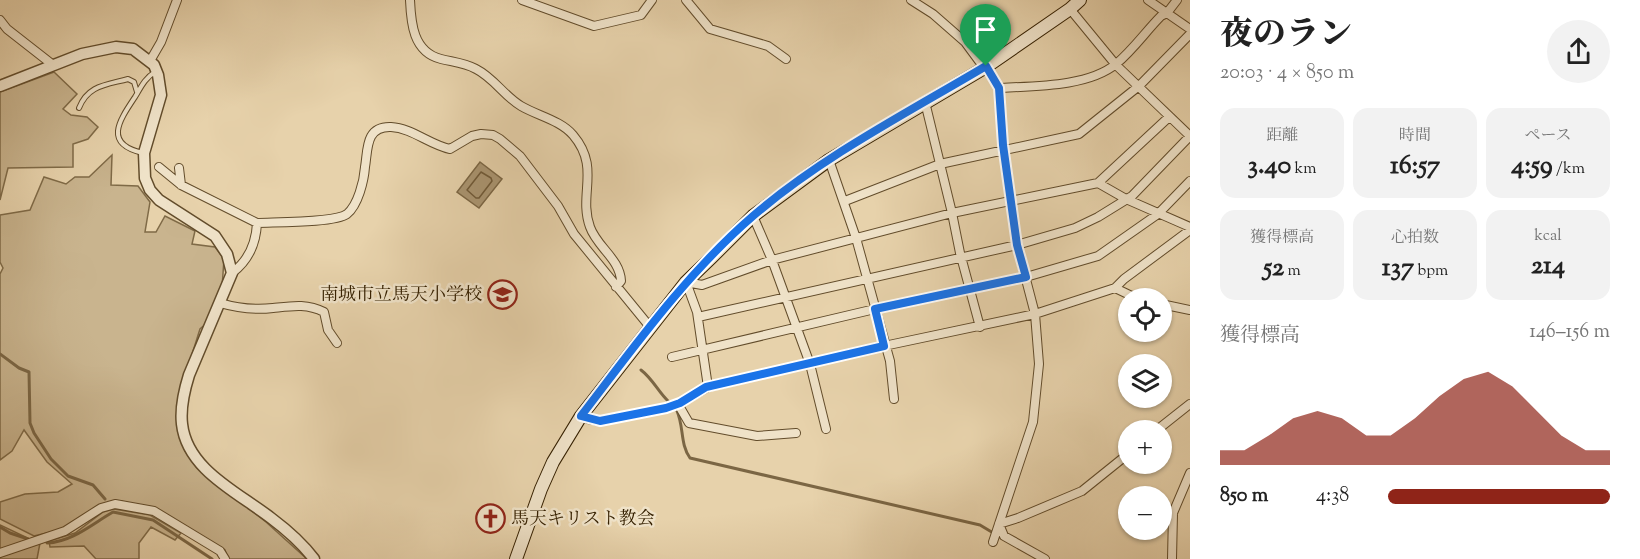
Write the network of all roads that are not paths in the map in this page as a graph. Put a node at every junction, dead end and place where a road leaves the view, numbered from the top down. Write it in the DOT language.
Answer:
graph roads {
  1 [pos="177,0"];
  2 [pos="410,0"];
  3 [pos="522,0"];
  4 [pos="652,0"];
  5 [pos="686,0"];
  6 [pos="911,0"];
  7 [pos="1080,0"];
  8 [pos="1148,0"];
  9 [pos="1177,0"];
  10 [pos="1070,9"];
  11 [pos="1167,13"];
  12 [pos="0,20"];
  13 [pos="1190,31"];
  14 [pos="786,59"];
  15 [pos="150,61"];
  16 [pos="1116,64"];
  17 [pos="53,65"];
  18 [pos="986,66"];
  19 [pos="157,71"];
  20 [pos="0,86"];
  21 [pos="1139,86"];
  22 [pos="999,88"];
  23 [pos="137,93"];
  24 [pos="925,102"];
  25 [pos="80,108"];
  26 [pos="1169,117"];
  27 [pos="1190,136"];
  28 [pos="1004,151"];
  29 [pos="144,153"];
  30 [pos="829,160"];
  31 [pos="940,164"];
  32 [pos="159,167"];
  33 [pos="178,168"];
  34 [pos="1190,181"];
  35 [pos="1098,183"];
  36 [pos="181,185"];
  37 [pos="1126,199"];
  38 [pos="845,201"];
  39 [pos="1011,201"];
  40 [pos="952,213"];
  41 [pos="1158,214"];
  42 [pos="753,216"];
  43 [pos="256,223"];
  44 [pos="1190,229"];
  45 [pos="856,238"];
  46 [pos="1017,245"];
  47 [pos="961,258"];
  48 [pos="772,260"];
  49 [pos="231,273"];
  50 [pos="1026,277"];
  51 [pos="867,278"];
  52 [pos="686,282"];
  53 [pos="616,287"];
  54 [pos="1115,288"];
  55 [pos="969,289"];
  56 [pos="1118,289"];
  57 [pos="785,298"];
  58 [pos="220,303"];
  59 [pos="1172,306"];
  60 [pos="875,309"];
  61 [pos="1190,310"];
  62 [pos="1035,314"];
  63 [pos="698,317"];
  64 [pos="650,327"];
  65 [pos="980,327"];
  66 [pos="796,329"];
  67 [pos="336,343"];
  68 [pos="884,346"];
  69 [pos="703,351"];
  70 [pos="672,357"];
  71 [pos="810,364"];
  72 [pos="708,387"];
  73 [pos="894,399"];
  74 [pos="678,404"];
  75 [pos="1190,404"];
  76 [pos="581,416"];
  77 [pos="1170,420"];
  78 [pos="826,429"];
  79 [pos="796,433"];
  80 [pos="1118,462"];
  81 [pos="1190,473"];
  82 [pos="999,524"];
  83 [pos="993,542"];
  84 [pos="0,553"];
  85 [pos="225,559"];
  86 [pos="314,559"];
  87 [pos="516,559"];
  88 [pos="1045,559"];
  89 [pos="1172,559"];
  1 -- 15 [label="street"];
  2 -- 53 [label="street"];
  3 -- 4 [label="street"];
  5 -- 14 [label="street"];
  6 -- 18 [label="street"];
  7 -- 10 [label="main road"];
  8 -- 11 [label="street"];
  9 -- 11 [label="street"];
  10 -- 16 [label="street"];
  10 -- 18 [label="main road"];
  11 -- 13 [label="street"];
  11 -- 16 [label="street"];
  12 -- 17 [label="street"];
  13 -- 21 [label="street"];
  15 -- 17 [label="street"];
  15 -- 19 [label="street"];
  16 -- 21 [label="street"];
  16 -- 22 [label="street"];
  17 -- 20 [label="street"];
  18 -- 22 [label="street"];
  18 -- 24 [label="main road"];
  19 -- 23 [label="lane"];
  19 -- 29 [label="street"];
  21 -- 26 [label="street"];
  21 -- 28 [label="street"];
  22 -- 28 [label="street"];
  23 -- 25 [label="lane"];
  23 -- 29 [label="lane"];
  24 -- 30 [label="main road"];
  24 -- 31 [label="street"];
  26 -- 27 [label="street"];
  26 -- 35 [label="street"];
  27 -- 37 [label="street"];
  28 -- 31 [label="street"];
  28 -- 39 [label="street"];
  29 -- 49 [label="street"];
  30 -- 38 [label="street"];
  30 -- 42 [label="main road"];
  31 -- 38 [label="street"];
  31 -- 40 [label="street"];
  32 -- 36 [label="street"];
  33 -- 36 [label="street"];
  34 -- 41 [label="street"];
  35 -- 37 [label="street"];
  35 -- 39 [label="street"];
  36 -- 43 [label="street"];
  37 -- 41 [label="street"];
  37 -- 46 [label="street"];
  38 -- 45 [label="street"];
  39 -- 40 [label="street"];
  39 -- 46 [label="street"];
  40 -- 45 [label="street"];
  40 -- 47 [label="street"];
  41 -- 44 [label="street"];
  41 -- 50 [label="street"];
  42 -- 48 [label="street"];
  42 -- 52 [label="main road"];
  43 -- 49 [label="street"];
  43 -- 53 [label="street"];
  44 -- 54 [label="street"];
  45 -- 48 [label="street"];
  45 -- 51 [label="street"];
  46 -- 47 [label="street"];
  46 -- 50 [label="street"];
  47 -- 51 [label="street"];
  47 -- 55 [label="street"];
  48 -- 52 [label="street"];
  48 -- 57 [label="street"];
  49 -- 58 [label="street"];
  50 -- 55 [label="street"];
  50 -- 62 [label="street"];
  51 -- 57 [label="street"];
  51 -- 60 [label="street"];
  52 -- 63 [label="street"];
  52 -- 64 [label="main road"];
  53 -- 64 [label="street"];
  54 -- 56 [label="street"];
  54 -- 62 [label="street"];
  55 -- 60 [label="street"];
  55 -- 65 [label="street"];
  57 -- 63 [label="street"];
  57 -- 66 [label="street"];
  58 -- 67 [label="street"];
  58 -- 86 [label="street"];
  59 -- 61 [label="street"];
  60 -- 66 [label="street"];
  60 -- 68 [label="street"];
  62 -- 65 [label="street"];
  62 -- 82 [label="street"];
  63 -- 69 [label="street"];
  64 -- 76 [label="main road"];
  65 -- 68 [label="street"];
  66 -- 69 [label="street"];
  66 -- 71 [label="street"];
  68 -- 71 [label="street"];
  68 -- 73 [label="street"];
  69 -- 70 [label="street"];
  69 -- 72 [label="street"];
  71 -- 72 [label="street"];
  71 -- 78 [label="street"];
  72 -- 74 [label="street"];
  74 -- 76 [label="street"];
  74 -- 79 [label="street"];
  75 -- 77 [label="street"];
  76 -- 87 [label="main road"];
  80 -- 82 [label="street"];
  81 -- 89 [label="street"];
  82 -- 83 [label="street"];
  82 -- 88 [label="street"];
  84 -- 85 [label="street"];
}
